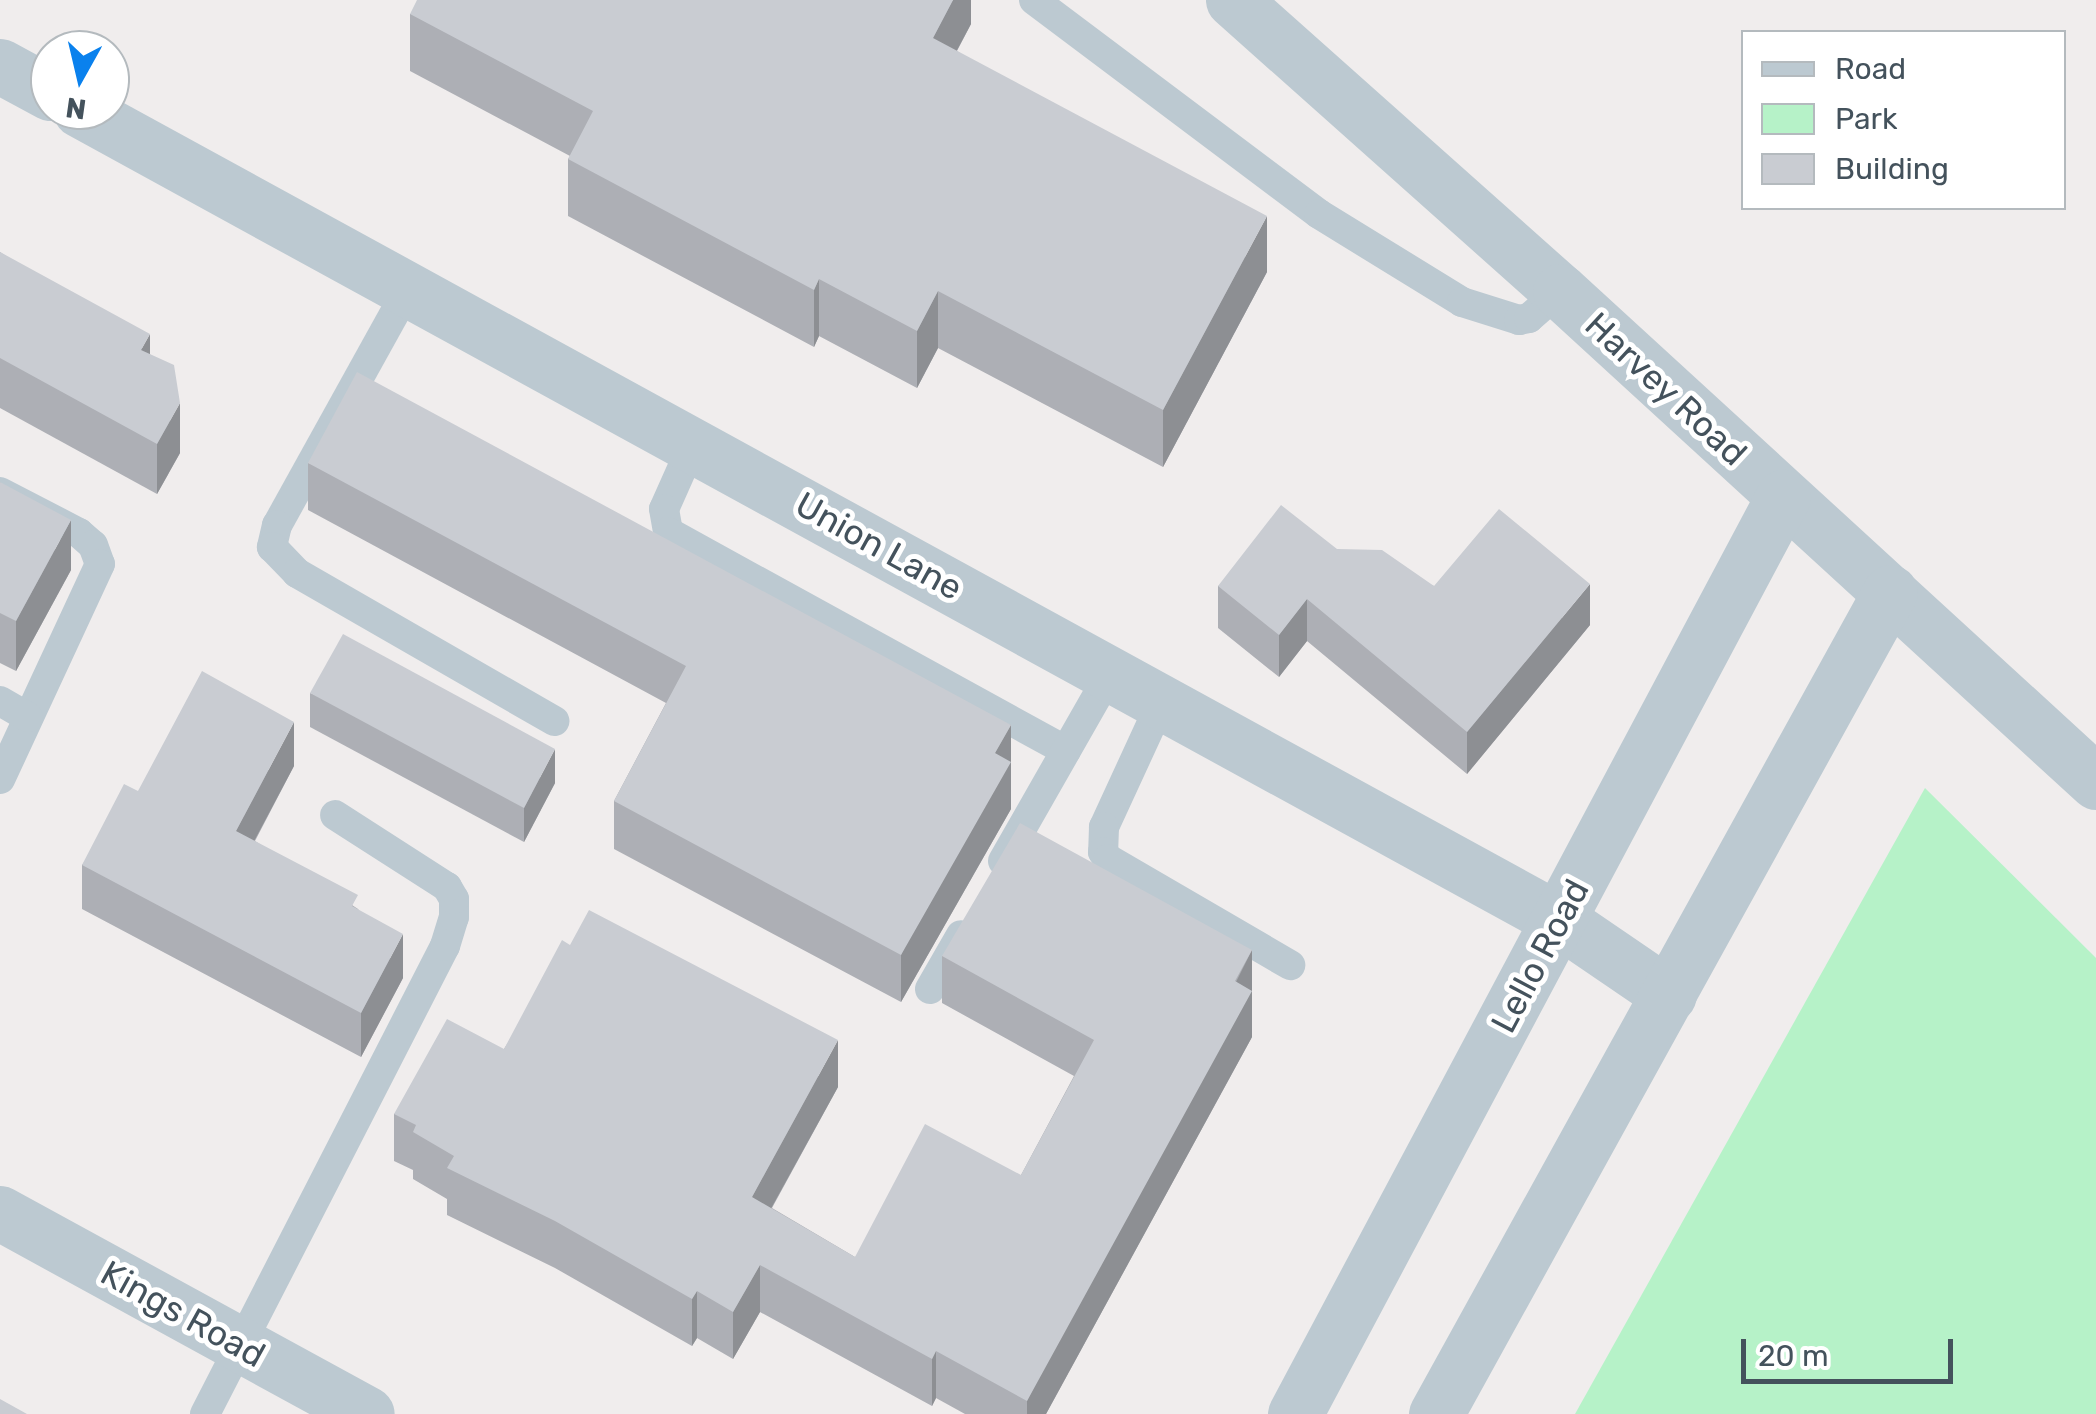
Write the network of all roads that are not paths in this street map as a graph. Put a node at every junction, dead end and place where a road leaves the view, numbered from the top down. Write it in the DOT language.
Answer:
graph roads {
  1 [pos="1034,0"];
  2 [pos="1234,0"];
  3 [pos="0,66"];
  4 [pos="30,83"];
  5 [pos="117,130"];
  6 [pos="408,289"];
  7 [pos="1560,291"];
  8 [pos="693,444"];
  9 [pos="0,492"];
  10 [pos="1783,497"];
  11 [pos="1890,592"];
  12 [pos="1111,672"];
  13 [pos="0,701"];
  14 [pos="1162,701"];
  15 [pos="28,717"];
  16 [pos="554,721"];
  17 [pos="1066,751"];
  18 [pos="0,778"];
  19 [pos="2096,782"];
  20 [pos="334,815"];
  21 [pos="1559,920"];
  22 [pos="1290,965"];
  23 [pos="930,989"];
  24 [pos="1669,994"];
  25 [pos="0,1213"];
  26 [pos="242,1346"];
  27 [pos="205,1414"];
  28 [pos="367,1414"];
  29 [pos="1295,1414"];
  30 [pos="1436,1414"];
  1 -- 7 [label="lane"];
  2 -- 7 [label="street, Harvey Road"];
  3 -- 4 [label="street"];
  5 -- 6 [label="street, Union Lane"];
  6 -- 8 [label="street, Union Lane"];
  6 -- 16 [label="lane"];
  7 -- 10 [label="street, Harvey Road"];
  8 -- 12 [label="street, Union Lane"];
  8 -- 17 [label="lane"];
  9 -- 15 [label="lane"];
  10 -- 11 [label="street, Harvey Road"];
  10 -- 21 [label="street, Lello Road"];
  11 -- 19 [label="street, Harvey Road"];
  11 -- 24 [label="street"];
  12 -- 14 [label="street, Union Lane"];
  12 -- 17 [label="lane"];
  13 -- 15 [label="lane"];
  14 -- 21 [label="street, Union Lane"];
  14 -- 22 [label="lane"];
  15 -- 18 [label="lane"];
  17 -- 23 [label="lane"];
  20 -- 26 [label="lane"];
  21 -- 24 [label="street, Union Lane"];
  21 -- 29 [label="street, Lello Road"];
  24 -- 30 [label="street"];
  25 -- 26 [label="street, Kings Road"];
  26 -- 27 [label="lane"];
  26 -- 28 [label="street, Kings Road"];
}
